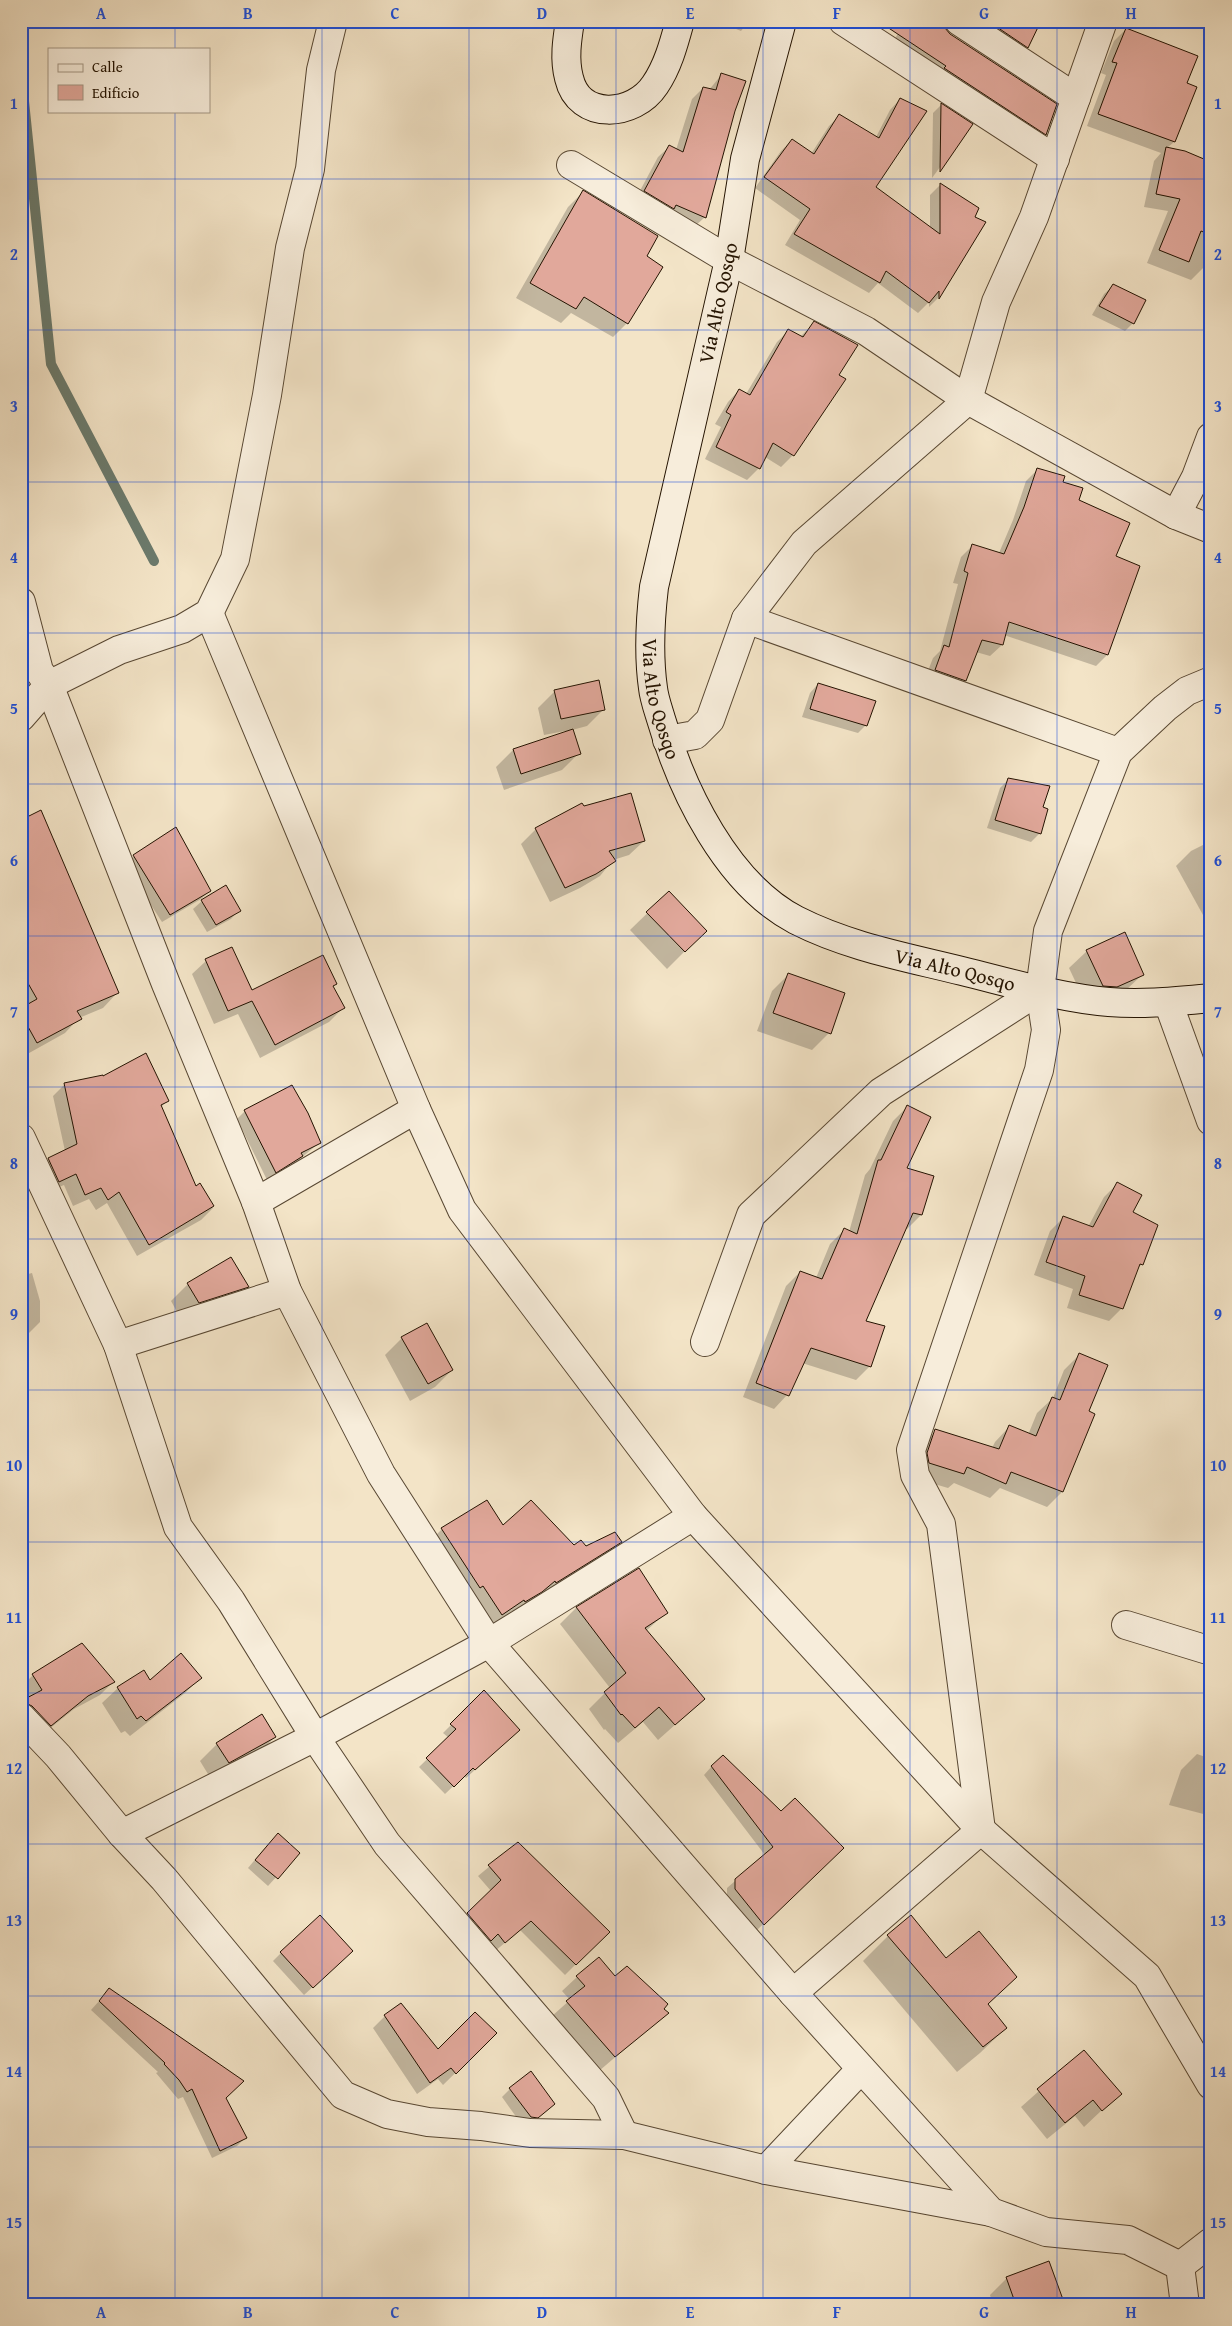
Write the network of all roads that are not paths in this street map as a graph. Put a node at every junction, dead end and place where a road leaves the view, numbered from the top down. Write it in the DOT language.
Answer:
graph roads {
  1 [pos="333,21"];
  2 [pos="570,21"];
  3 [pos="680,21"];
  4 [pos="782,21"];
  5 [pos="843,21"];
  6 [pos="959,21"];
  7 [pos="1103,21"];
  8 [pos="1076,98"];
  9 [pos="1055,159"];
  10 [pos="572,164"];
  11 [pos="729,260"];
  12 [pos="968,400"];
  13 [pos="1211,437"];
  14 [pos="1176,515"];
  15 [pos="1211,529"];
  16 [pos="21,602"];
  17 [pos="209,613"];
  18 [pos="746,619"];
  19 [pos="1211,681"];
  20 [pos="49,685"];
  21 [pos="21,717"];
  22 [pos="667,740"];
  23 [pos="1118,752"];
  24 [pos="1040,990"];
  25 [pos="1211,998"];
  26 [pos="1168,1002"];
  27 [pos="416,1109"];
  28 [pos="1211,1121"];
  29 [pos="21,1138"];
  30 [pos="256,1202"];
  31 [pos="287,1291"];
  32 [pos="706,1342"];
  33 [pos="118,1345"];
  34 [pos="693,1516"];
  35 [pos="1126,1625"];
  36 [pos="489,1643"];
  37 [pos="1211,1651"];
  38 [pos="21,1717"];
  39 [pos="315,1737"];
  40 [pos="981,1830"];
  41 [pos="122,1834"];
  42 [pos="793,1992"];
  43 [pos="861,2069"];
  44 [pos="1211,2085"];
  45 [pos="624,2135"];
  46 [pos="766,2170"];
  47 [pos="991,2212"];
  48 [pos="1211,2242"];
  49 [pos="1180,2266"];
  50 [pos="1185,2305"];
  1 -- 17 [label="street"];
  2 -- 3 [label="street"];
  4 -- 11 [label="street, Via Alto Qosqo"];
  5 -- 9 [label="street"];
  6 -- 8 [label="street"];
  7 -- 8 [label="street"];
  8 -- 9 [label="street"];
  9 -- 12 [label="street"];
  10 -- 11 [label="street"];
  11 -- 12 [label="street"];
  11 -- 22 [label="street, Via Alto Qosqo"];
  12 -- 14 [label="street"];
  12 -- 18 [label="street"];
  13 -- 14 [label="street"];
  14 -- 15 [label="street"];
  16 -- 20 [label="street"];
  17 -- 20 [label="street"];
  17 -- 27 [label="street"];
  18 -- 22 [label="street"];
  18 -- 23 [label="street"];
  19 -- 23 [label="street"];
  20 -- 21 [label="street"];
  20 -- 30 [label="street"];
  22 -- 24 [label="street, Via Alto Qosqo"];
  23 -- 24 [label="street"];
  24 -- 26 [label="street, Via Alto Qosqo"];
  24 -- 32 [label="street"];
  24 -- 40 [label="street"];
  25 -- 26 [label="street, Via Alto Qosqo"];
  26 -- 28 [label="street"];
  27 -- 30 [label="street"];
  27 -- 34 [label="street"];
  29 -- 33 [label="street"];
  30 -- 31 [label="street"];
  31 -- 33 [label="street"];
  31 -- 36 [label="street"];
  33 -- 39 [label="street"];
  34 -- 36 [label="street"];
  34 -- 40 [label="street"];
  35 -- 37 [label="street"];
  36 -- 39 [label="street"];
  36 -- 42 [label="street"];
  38 -- 41 [label="street"];
  39 -- 41 [label="street"];
  39 -- 45 [label="street"];
  40 -- 42 [label="street"];
  40 -- 44 [label="street"];
  41 -- 45 [label="street"];
  42 -- 43 [label="street"];
  43 -- 46 [label="street"];
  43 -- 47 [label="street"];
  45 -- 46 [label="street"];
  46 -- 47 [label="street"];
  47 -- 49 [label="street"];
  48 -- 49 [label="street"];
  49 -- 50 [label="street"];
}
